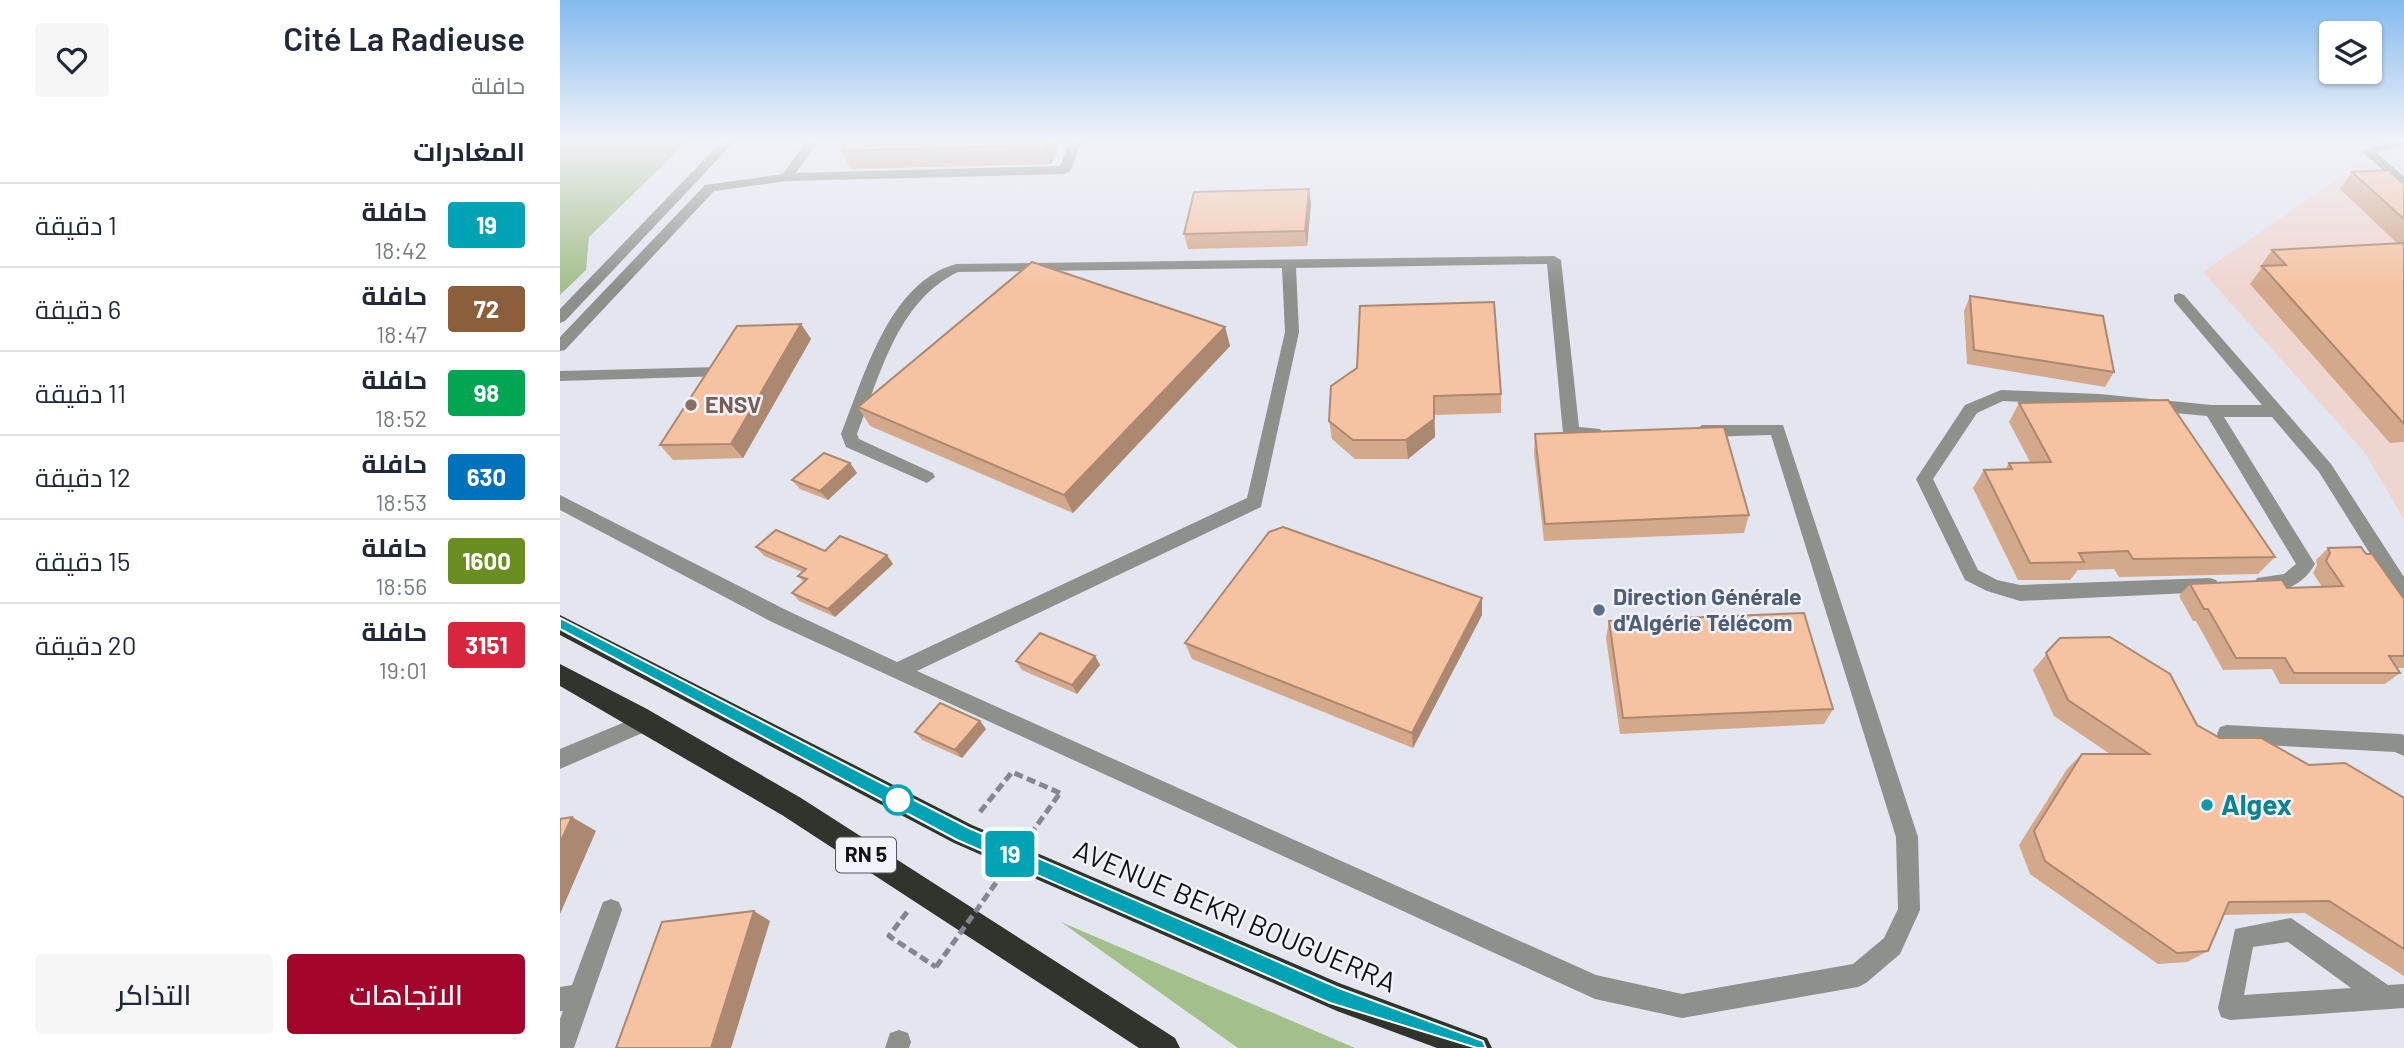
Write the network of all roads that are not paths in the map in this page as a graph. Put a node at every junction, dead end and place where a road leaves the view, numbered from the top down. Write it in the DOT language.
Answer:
graph roads {
  1 [pos="683,189"];
  2 [pos="709,189"];
  3 [pos="1289,264"];
  4 [pos="2179,298"];
  5 [pos="560,317"];
  6 [pos="560,346"];
  7 [pos="719,372"];
  8 [pos="560,376"];
  9 [pos="2212,411"];
  10 [pos="2276,411"];
  11 [pos="1681,431"];
  12 [pos="1612,432"];
  13 [pos="927,477"];
  14 [pos="563,506"];
  15 [pos="2404,592"];
  16 [pos="560,624"];
  17 [pos="897,671"];
  18 [pos="560,674"];
  19 [pos="649,721"];
  20 [pos="2227,734"];
  21 [pos="2404,747"];
  22 [pos="560,759"];
  23 [pos="611,910"];
  24 [pos="2393,996"];
  25 [pos="570,997"];
  26 [pos="562,1048"];
  27 [pos="1165,1048"];
  28 [pos="1477,1048"];
  1 -- 5 [label="street"];
  2 -- 6 [label="street"];
  3 -- 12 [label="street"];
  3 -- 13 [label="street"];
  3 -- 17 [label="street"];
  4 -- 10 [label="street"];
  7 -- 8 [label="street"];
  9 -- 9 [label="street"];
  9 -- 10 [label="street"];
  10 -- 15 [label="street"];
  11 -- 17 [label="street"];
  14 -- 17 [label="street"];
  16 -- 28 [label="highway, AVENUE BEKRI BOUGUERRA / RN 5"];
  18 -- 19 [label="highway, RN 5"];
  19 -- 22 [label="street"];
  19 -- 27 [label="highway, RN 5"];
  20 -- 21 [label="street"];
  23 -- 25 [label="street"];
  24 -- 24 [label="street"];
  25 -- 26 [label="street"];
}
